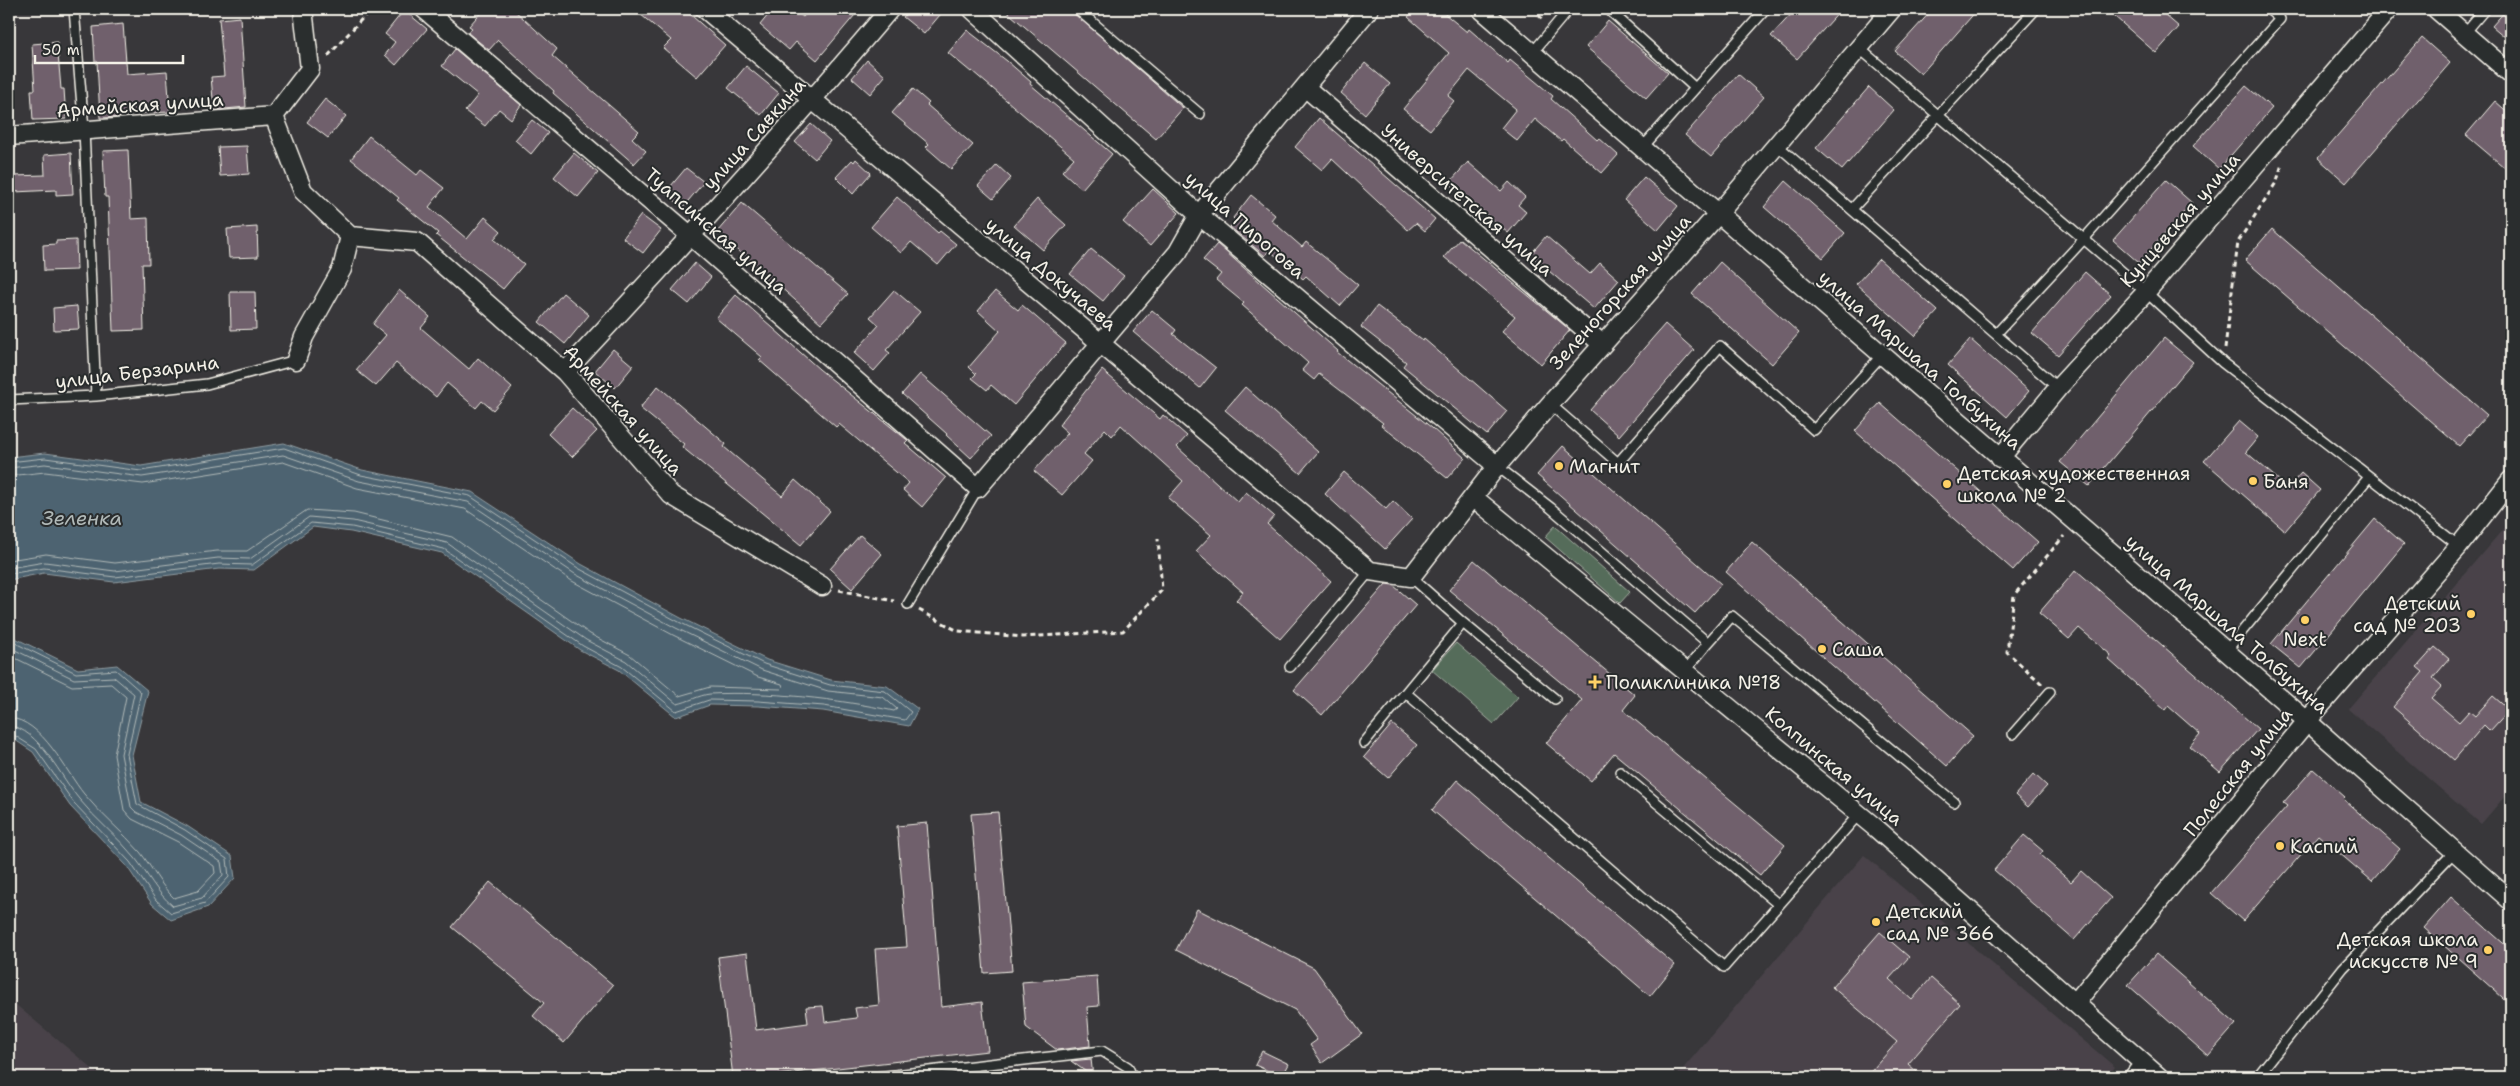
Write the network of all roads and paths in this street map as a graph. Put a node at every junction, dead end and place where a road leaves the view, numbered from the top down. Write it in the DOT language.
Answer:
graph roads {
  1 [pos="74,9"];
  2 [pos="302,9"];
  3 [pos="371,9"];
  4 [pos="424,9"];
  5 [pos="705,9"];
  6 [pos="890,9"];
  7 [pos="972,9"];
  8 [pos="1077,9"];
  9 [pos="1369,9"];
  10 [pos="1481,9"];
  11 [pos="1569,9"];
  12 [pos="1608,9"];
  13 [pos="1766,9"];
  14 [pos="1892,9"];
  15 [pos="2036,9"];
  16 [pos="2268,9"];
  17 [pos="2389,9"];
  18 [pos="2436,9"];
  19 [pos="2485,9"];
  20 [pos="2464,34"];
  21 [pos="1859,48"];
  22 [pos="1533,52"];
  23 [pos="310,70"];
  24 [pos="2511,74"];
  25 [pos="1304,87"];
  26 [pos="1695,88"];
  27 [pos="813,100"];
  28 [pos="1200,114"];
  29 [pos="1939,115"];
  30 [pos="274,116"];
  31 [pos="84,130"];
  32 [pos="2281,135"];
  33 [pos="9,136"];
  34 [pos="1777,144"];
  35 [pos="1642,148"];
  36 [pos="1852,209"];
  37 [pos="1718,214"];
  38 [pos="1199,215"];
  39 [pos="350,236"];
  40 [pos="692,236"];
  41 [pos="2084,239"];
  42 [pos="2146,292"];
  43 [pos="1996,334"];
  44 [pos="1101,343"];
  45 [pos="1602,344"];
  46 [pos="1882,355"];
  47 [pos="296,360"];
  48 [pos="2223,363"];
  49 [pos="565,372"];
  50 [pos="2058,388"];
  51 [pos="96,396"];
  52 [pos="9,400"];
  53 [pos="1550,404"];
  54 [pos="2000,458"];
  55 [pos="1498,466"];
  56 [pos="2369,476"];
  57 [pos="978,488"];
  58 [pos="2508,490"];
  59 [pos="1473,497"];
  60 [pos="2075,522"];
  61 [pos="1158,540"];
  62 [pos="2459,546"];
  63 [pos="1370,572"];
  64 [pos="1411,577"];
  65 [pos="822,586"];
  66 [pos="908,604"];
  67 [pos="1464,623"];
  68 [pos="1708,643"];
  69 [pos="2226,650"];
  70 [pos="1290,667"];
  71 [pos="1685,671"];
  72 [pos="2050,692"];
  73 [pos="1406,693"];
  74 [pos="1555,700"];
  75 [pos="2307,721"];
  76 [pos="2013,734"];
  77 [pos="1364,743"];
  78 [pos="1620,772"];
  79 [pos="1954,802"];
  80 [pos="1859,814"];
  81 [pos="2455,851"];
  82 [pos="2511,901"];
  83 [pos="1779,905"];
  84 [pos="2076,1002"];
  85 [pos="2141,1060"];
  86 [pos="877,1077"];
  87 [pos="1132,1077"];
  88 [pos="2128,1077"];
  89 [pos="2160,1077"];
  90 [pos="2257,1077"];
  1 -- 31 [label="lane"];
  2 -- 23 [label="street"];
  3 -- 23 [label="path"];
  4 -- 40 [label="street, Туапсинская улица"];
  5 -- 27 [label="street, улица Докучаева"];
  6 -- 27 [label="street, улица Савкина"];
  7 -- 38 [label="street, улица Пирогова"];
  8 -- 28 [label="lane"];
  9 -- 25 [label="street"];
  10 -- 22 [label="street, улица Маршала Толбухина"];
  11 -- 22 [label="lane"];
  12 -- 26 [label="lane"];
  13 -- 26 [label="lane"];
  14 -- 21 [label="street, Зеленогорская улица"];
  15 -- 29 [label="lane"];
  16 -- 41 [label="lane"];
  17 -- 32 [label="street, Кунцевская улица"];
  18 -- 20 [label="street"];
  19 -- 20 [label="lane"];
  20 -- 24 [label="street"];
  21 -- 29 [label="lane"];
  21 -- 34 [label="street, Зеленогорская улица"];
  22 -- 35 [label="street, улица Маршала Толбухина"];
  23 -- 30 [label="street"];
  25 -- 38 [label="street"];
  25 -- 45 [label="street, Университетская улица"];
  26 -- 35 [label="lane"];
  27 -- 40 [label="street, улица Савкина"];
  27 -- 44 [label="street, улица Докучаева"];
  29 -- 36 [label="lane"];
  29 -- 41 [label="lane"];
  30 -- 31 [label="street, Армейская улица"];
  30 -- 39 [label="street"];
  31 -- 33 [label="street, Армейская улица"];
  31 -- 51 [label="lane"];
  32 -- 42 [label="street, Кунцевская улица"];
  32 -- 48 [label="path"];
  34 -- 36 [label="lane"];
  34 -- 37 [label="street, Зеленогорская улица"];
  35 -- 37 [label="street, улица Маршала Толбухина"];
  36 -- 43 [label="lane"];
  37 -- 45 [label="street, Зеленогорская улица"];
  37 -- 46 [label="street, улица Маршала Толбухина"];
  38 -- 44 [label="street"];
  38 -- 55 [label="street, улица Пирогова"];
  39 -- 47 [label="street"];
  39 -- 49 [label="street, Армейская улица"];
  40 -- 49 [label="street, улица Савкина"];
  40 -- 57 [label="street, Туапсинская улица"];
  41 -- 42 [label="lane"];
  41 -- 43 [label="lane"];
  42 -- 48 [label="lane"];
  42 -- 50 [label="street, Кунцевская улица"];
  43 -- 50 [label="lane"];
  44 -- 57 [label="street"];
  44 -- 63 [label="street, улица Докучаева"];
  45 -- 53 [label="street, Зеленогорская улица"];
  46 -- 53 [label="lane"];
  46 -- 54 [label="street, улица Маршала Толбухина"];
  47 -- 51 [label="lane, улица Берзарина"];
  48 -- 56 [label="lane"];
  49 -- 65 [label="street, Армейская улица"];
  50 -- 54 [label="street, Кунцевская улица"];
  51 -- 52 [label="lane, улица Берзарина"];
  53 -- 55 [label="street, Зеленогорская улица"];
  54 -- 60 [label="street, улица Маршала Толбухина"];
  55 -- 59 [label="street, Зеленогорская улица"];
  55 -- 68 [label="lane"];
  56 -- 62 [label="lane"];
  56 -- 69 [label="lane"];
  57 -- 66 [label="lane"];
  58 -- 62 [label="street, Полесская улица"];
  59 -- 64 [label="street, Зеленогорская улица"];
  59 -- 71 [label="street, Колпинская улица"];
  60 -- 69 [label="street, улица Маршала Толбухина"];
  60 -- 72 [label="path"];
  61 -- 66 [label="path"];
  62 -- 75 [label="street, Полесская улица"];
  63 -- 64 [label="street"];
  63 -- 70 [label="lane"];
  64 -- 67 [label="lane"];
  65 -- 66 [label="path"];
  67 -- 73 [label="lane"];
  67 -- 74 [label="lane"];
  68 -- 71 [label="lane"];
  68 -- 79 [label="lane"];
  69 -- 75 [label="street, улица Маршала Толбухина"];
  71 -- 80 [label="street, Колпинская улица"];
  72 -- 76 [label="lane"];
  73 -- 77 [label="lane"];
  73 -- 83 [label="lane"];
  75 -- 81 [label="street, улица Маршала Толбухина"];
  75 -- 84 [label="street, Полесская улица"];
  78 -- 83 [label="lane"];
  80 -- 83 [label="lane"];
  80 -- 84 [label="street, Колпинская улица"];
  81 -- 82 [label="street, улица Маршала Толбухина"];
  81 -- 90 [label="lane"];
  84 -- 85 [label="street, Колпинская улица"];
  85 -- 88 [label="lane"];
  85 -- 89 [label="street, Колпинская улица"];
  86 -- 87 [label="lane"];
}
